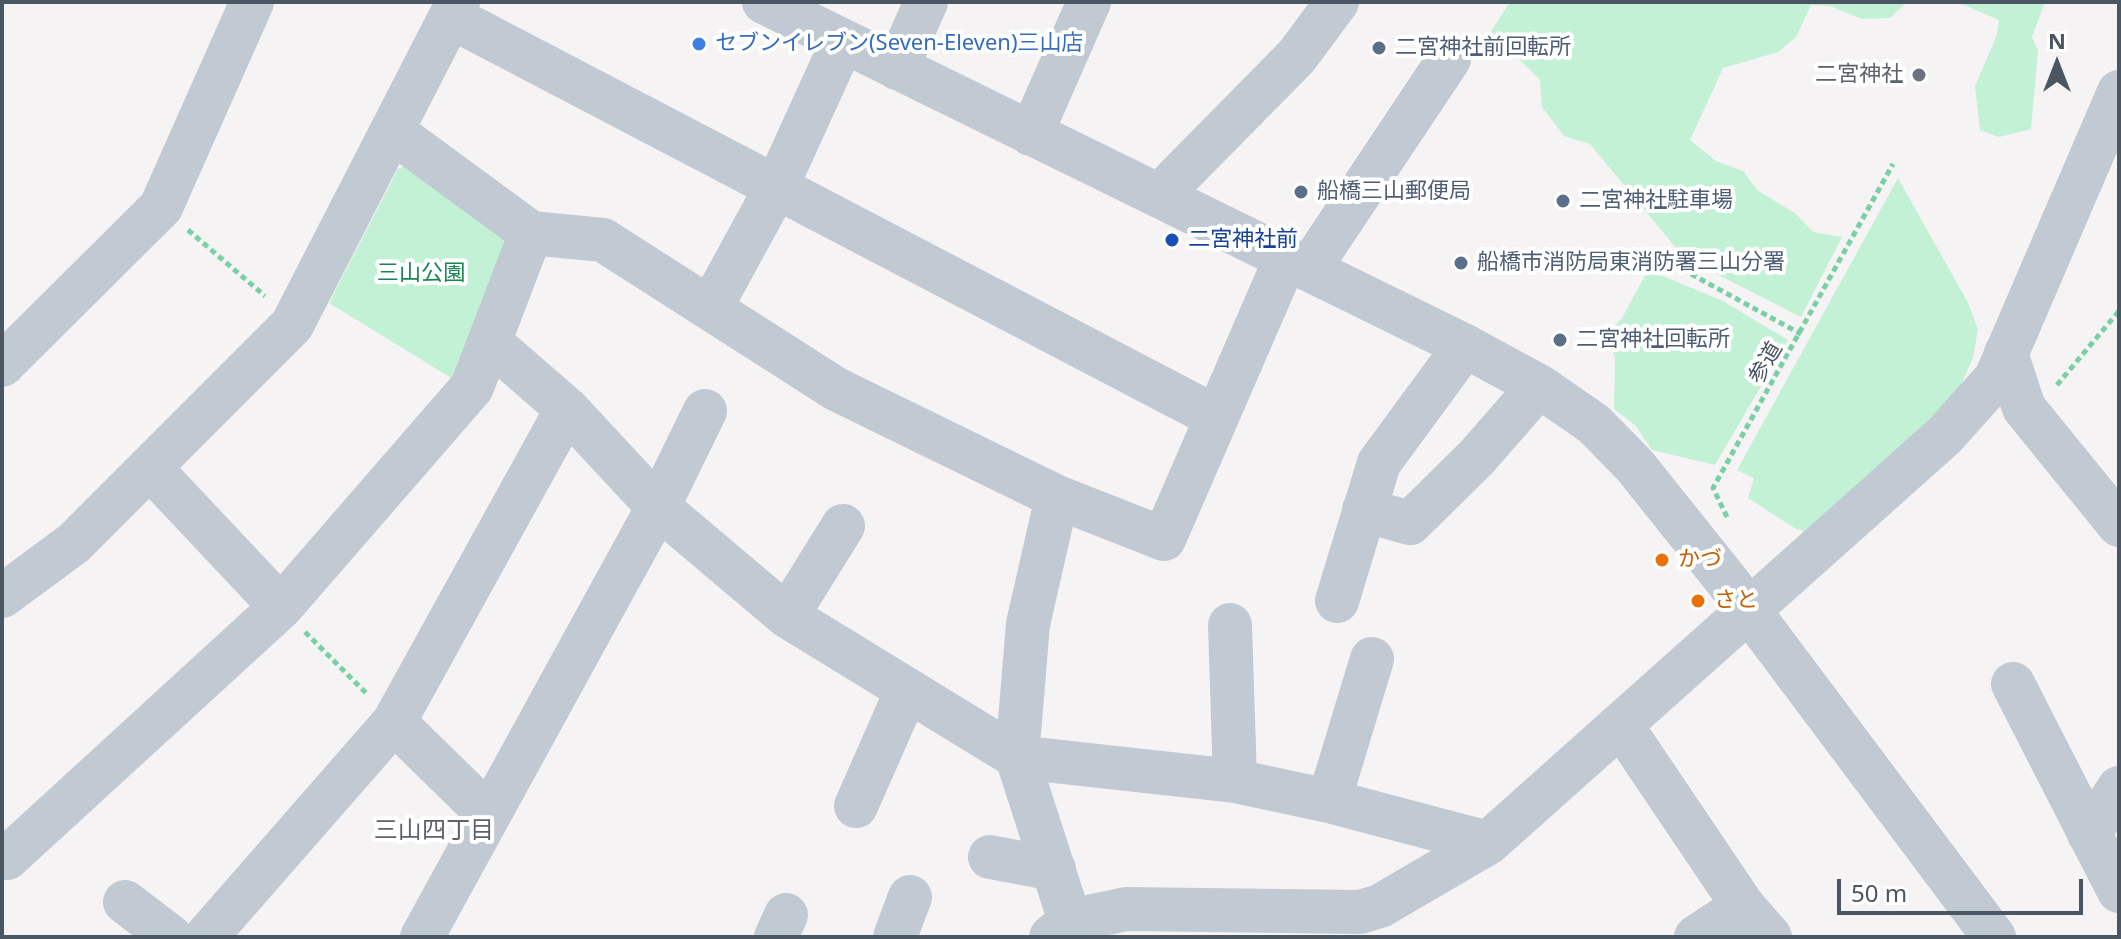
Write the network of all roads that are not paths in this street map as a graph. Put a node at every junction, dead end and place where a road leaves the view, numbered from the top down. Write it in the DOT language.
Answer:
graph roads {
  1 [pos="252,2"];
  2 [pos="926,2"];
  3 [pos="1089,2"];
  4 [pos="1337,2"];
  5 [pos="768,3"];
  6 [pos="454,9"];
  7 [pos="843,41"];
  8 [pos="1449,59"];
  9 [pos="897,68"];
  10 [pos="2119,92"];
  11 [pos="392,131"];
  12 [pos="1031,134"];
  13 [pos="776,188"];
  14 [pos="1159,196"];
  15 [pos="531,233"];
  16 [pos="1298,263"];
  17 [pos="711,307"];
  18 [pos="491,343"];
  19 [pos="1465,346"];
  20 [pos="2006,353"];
  21 [pos="2,365"];
  22 [pos="1539,386"];
  23 [pos="567,409"];
  24 [pos="705,411"];
  25 [pos="1966,411"];
  26 [pos="2028,413"];
  27 [pos="1216,417"];
  28 [pos="151,469"];
  29 [pos="1057,497"];
  30 [pos="658,507"];
  31 [pos="1364,510"];
  32 [pos="2119,525"];
  33 [pos="843,526"];
  34 [pos="2,596"];
  35 [pos="1337,601"];
  36 [pos="281,607"];
  37 [pos="1749,610"];
  38 [pos="787,616"];
  39 [pos="1230,625"];
  40 [pos="1372,659"];
  41 [pos="2013,684"];
  42 [pos="907,690"];
  43 [pos="394,722"];
  44 [pos="1621,725"];
  45 [pos="1017,757"];
  46 [pos="1235,781"];
  47 [pos="2119,788"];
  48 [pos="1329,801"];
  49 [pos="856,806"];
  50 [pos="487,813"];
  51 [pos="2089,834"];
  52 [pos="1488,843"];
  53 [pos="990,857"];
  54 [pos="2,858"];
  55 [pos="1054,869"];
  56 [pos="2119,891"];
  57 [pos="910,897"];
  58 [pos="125,902"];
  59 [pos="1756,922"];
  60 [pos="1060,929"];
  61 [pos="171,937"];
  62 [pos="206,937"];
  63 [pos="422,937"];
  64 [pos="895,937"];
  65 [pos="1696,937"];
  66 [pos="1994,937"];
  1 -- 21 [label="street"];
  2 -- 9 [label="street"];
  3 -- 12 [label="street"];
  4 -- 14 [label="street"];
  5 -- 7 [label="street"];
  6 -- 11 [label="street"];
  6 -- 13 [label="street"];
  7 -- 9 [label="street"];
  7 -- 13 [label="street"];
  8 -- 16 [label="street"];
  9 -- 12 [label="street"];
  10 -- 20 [label="street"];
  11 -- 15 [label="street"];
  11 -- 28 [label="street"];
  12 -- 14 [label="street"];
  13 -- 17 [label="street"];
  13 -- 27 [label="street"];
  14 -- 16 [label="street"];
  15 -- 17 [label="street"];
  15 -- 18 [label="street"];
  16 -- 19 [label="street"];
  16 -- 27 [label="street"];
  17 -- 29 [label="street"];
  18 -- 23 [label="street"];
  18 -- 36 [label="street"];
  19 -- 22 [label="street"];
  19 -- 31 [label="street"];
  20 -- 25 [label="street"];
  20 -- 26 [label="street"];
  22 -- 31 [label="street"];
  22 -- 37 [label="street"];
  23 -- 30 [label="street"];
  23 -- 43 [label="street"];
  24 -- 30 [label="street"];
  25 -- 26 [label="street"];
  25 -- 37 [label="street"];
  26 -- 32 [label="street"];
  27 -- 29 [label="street"];
  28 -- 34 [label="street"];
  28 -- 36 [label="street"];
  29 -- 45 [label="street"];
  30 -- 38 [label="street"];
  30 -- 50 [label="street"];
  31 -- 35 [label="street"];
  33 -- 38 [label="street"];
  36 -- 54 [label="street"];
  37 -- 44 [label="street"];
  37 -- 66 [label="street"];
  38 -- 42 [label="street"];
  39 -- 46 [label="street"];
  40 -- 48 [label="street"];
  41 -- 51 [label="street"];
  42 -- 45 [label="street"];
  42 -- 49 [label="street"];
  43 -- 50 [label="street"];
  43 -- 62 [label="street"];
  44 -- 52 [label="street"];
  44 -- 59 [label="street"];
  45 -- 46 [label="street"];
  45 -- 55 [label="street"];
  46 -- 48 [label="street"];
  47 -- 51 [label="street"];
  48 -- 52 [label="street"];
  50 -- 63 [label="street"];
  51 -- 56 [label="street"];
  52 -- 60 [label="street"];
  53 -- 55 [label="street"];
  55 -- 60 [label="street"];
  57 -- 64 [label="street"];
  58 -- 61 [label="street"];
  59 -- 65 [label="street"];
}
